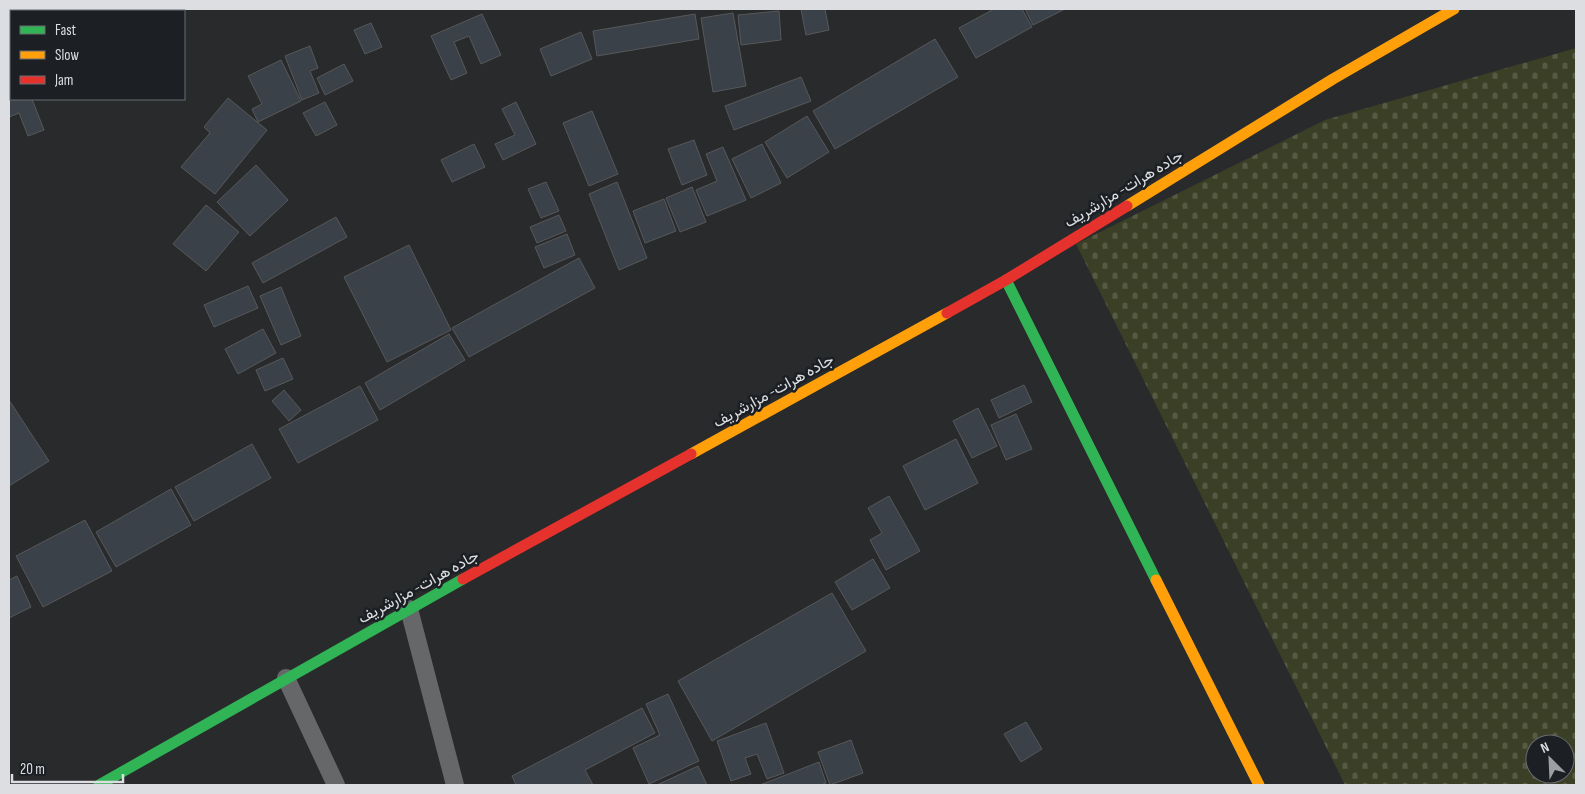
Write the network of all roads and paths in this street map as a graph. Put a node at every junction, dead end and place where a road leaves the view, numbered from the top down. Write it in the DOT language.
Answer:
graph roads {
  1 [pos="1454,9"];
  2 [pos="1006,280"];
  3 [pos="409,609"];
  4 [pos="286,678"];
  5 [pos="99,785"];
  6 [pos="336,785"];
  7 [pos="455,785"];
  8 [pos="1259,785"];
  1 -- 2 [label="main road, جاده هرات- مزارشریف"];
  2 -- 3 [label="main road, جاده هرات- مزارشریف"];
  2 -- 8 [label="main road"];
  3 -- 4 [label="main road, جاده هرات- مزارشریف"];
  3 -- 7 [label="lane"];
  4 -- 5 [label="main road, جاده هرات- مزارشریف"];
  4 -- 6 [label="lane"];
}
